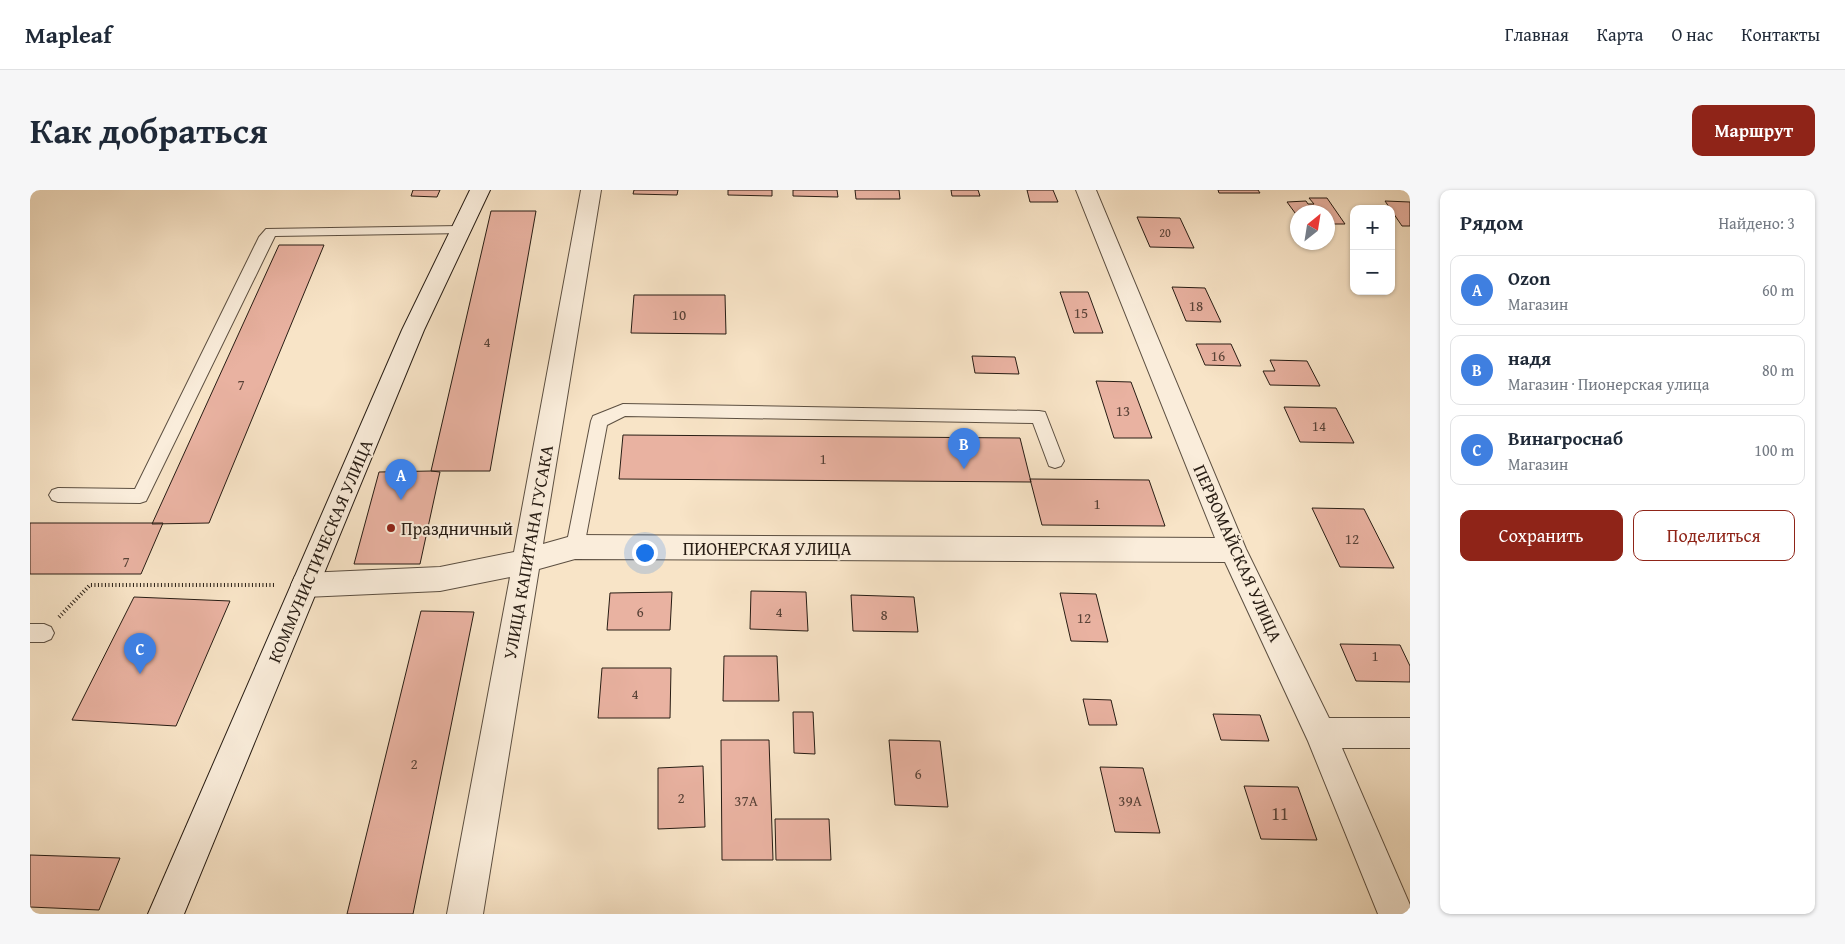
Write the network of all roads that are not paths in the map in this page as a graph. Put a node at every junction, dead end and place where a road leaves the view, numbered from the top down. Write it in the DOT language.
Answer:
graph roads {
  1 [pos="480,190"];
  2 [pos="591,190"];
  3 [pos="1086,190"];
  4 [pos="460,230"];
  5 [pos="1055,462"];
  6 [pos="58,495"];
  7 [pos="575,547"];
  8 [pos="1233,550"];
  9 [pos="527,561"];
  10 [pos="305,585"];
  11 [pos="1320,733"];
  12 [pos="1410,733"];
  13 [pos="166,914"];
  14 [pos="465,914"];
  15 [pos="1396,914"];
  1 -- 4 [label="street, КОММУНИСТИЧЕСКАЯ УЛИЦА"];
  2 -- 9 [label="street, УЛИЦА КАПИТАНА ГУСАКА"];
  3 -- 8 [label="street, ПЕРВОМАЙСКАЯ УЛИЦА"];
  4 -- 6 [label="lane"];
  4 -- 10 [label="street, КОММУНИСТИЧЕСКАЯ УЛИЦА"];
  5 -- 7 [label="lane"];
  7 -- 8 [label="street, ПИОНЕРСКАЯ УЛИЦА"];
  7 -- 9 [label="street, ПИОНЕРСКАЯ УЛИЦА"];
  8 -- 11 [label="street, ПЕРВОМАЙСКАЯ УЛИЦА"];
  9 -- 10 [label="street, ПИОНЕРСКАЯ УЛИЦА"];
  9 -- 14 [label="street, УЛИЦА КАПИТАНА ГУСАКА"];
  10 -- 13 [label="street, КОММУНИСТИЧЕСКАЯ УЛИЦА"];
  11 -- 12 [label="street"];
  11 -- 15 [label="street, ПЕРВОМАЙСКАЯ УЛИЦА"];
}
